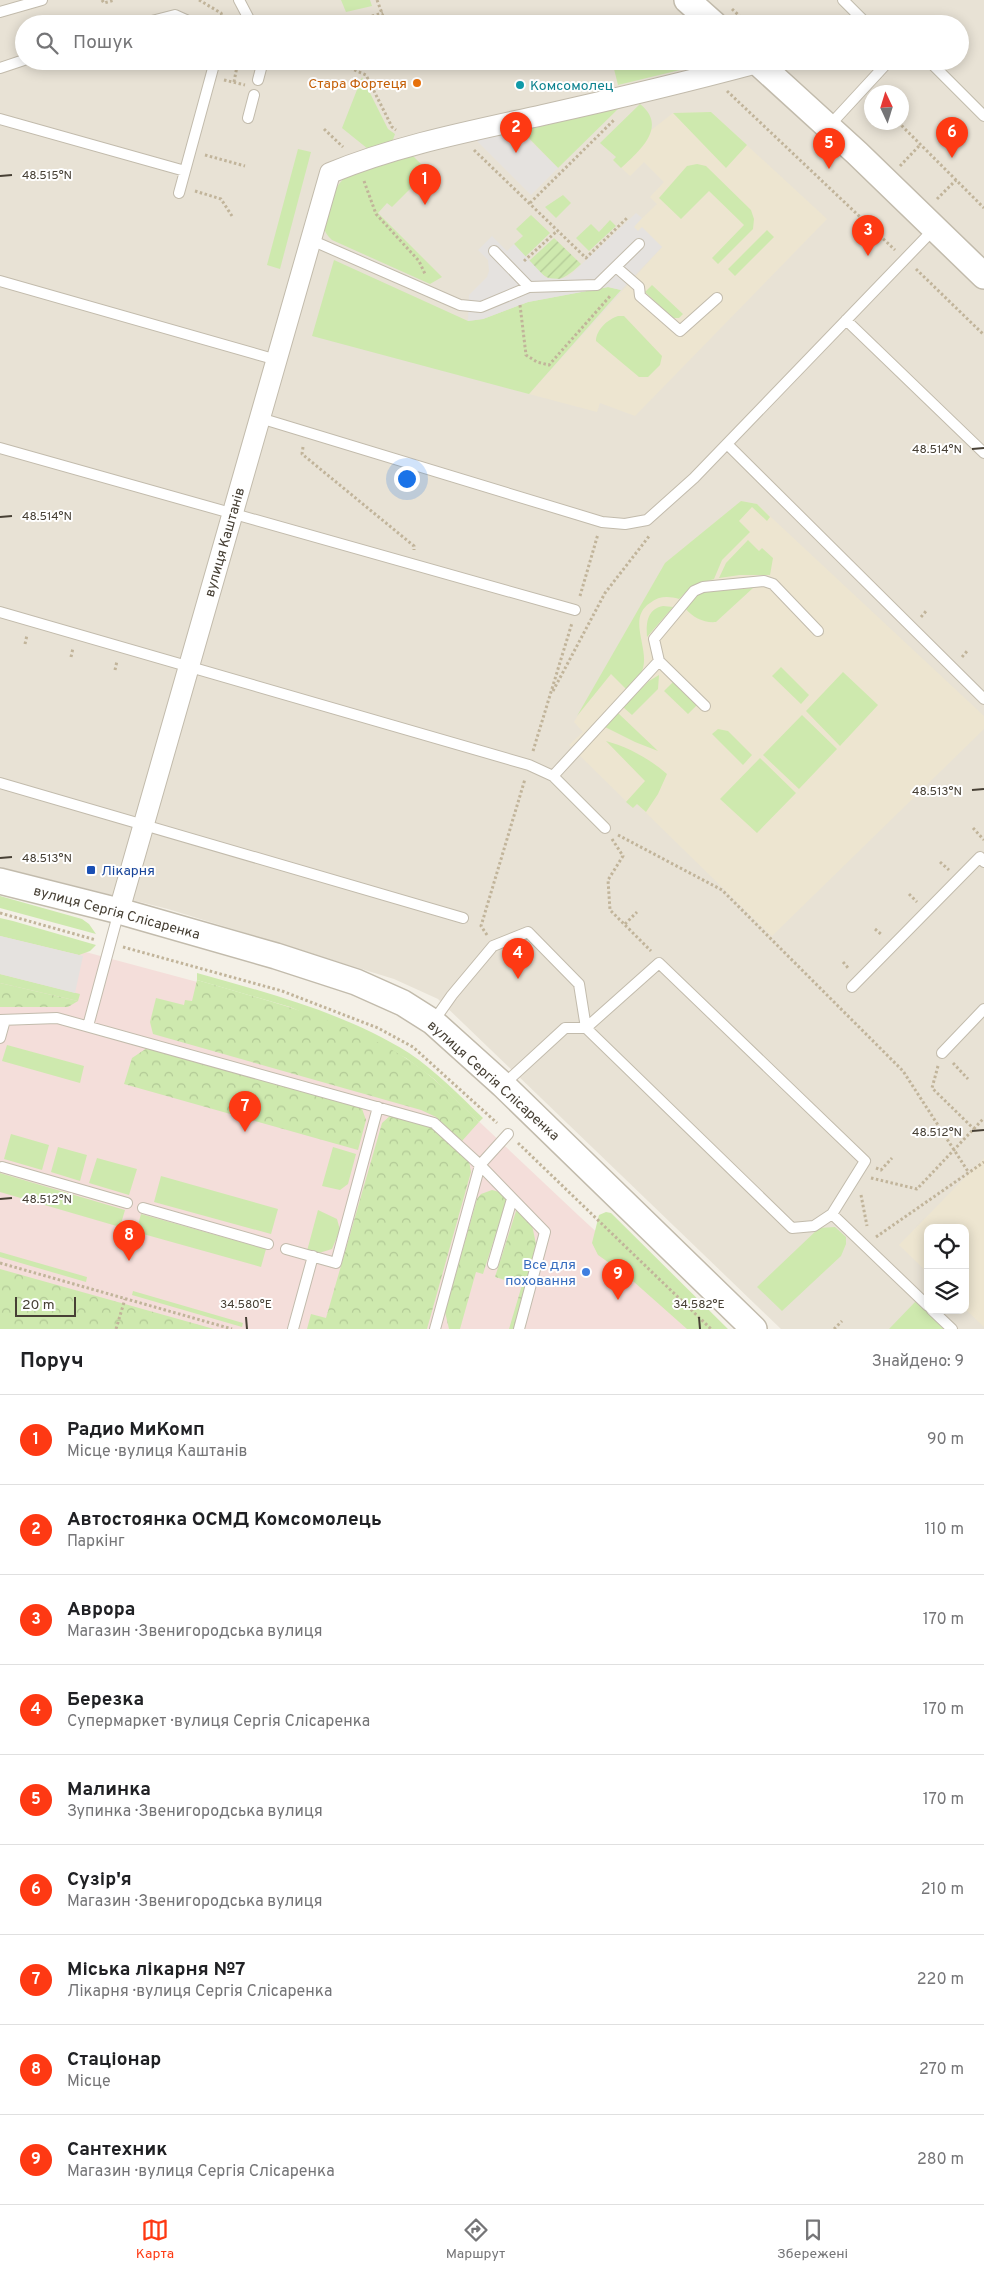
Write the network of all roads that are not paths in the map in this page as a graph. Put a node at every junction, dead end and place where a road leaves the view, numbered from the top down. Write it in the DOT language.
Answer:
graph roads {
  1 [pos="42,0"];
  2 [pos="239,0"];
  3 [pos="687,0"];
  4 [pos="843,0"];
  5 [pos="0,12"];
  6 [pos="246,15"];
  7 [pos="722,15"];
  8 [pos="858,15"];
  9 [pos="15,63"];
  10 [pos="0,68"];
  11 [pos="213,70"];
  12 [pos="261,70"];
  13 [pos="729,70"];
  14 [pos="766,70"];
  15 [pos="881,70"];
  16 [pos="938,70"];
  17 [pos="258,80"];
  18 [pos="254,95"];
  19 [pos="984,116"];
  20 [pos="248,118"];
  21 [pos="0,119"];
  22 [pos="828,127"];
  23 [pos="185,171"];
  24 [pos="180,190"];
  25 [pos="935,228"];
  26 [pos="311,240"];
  27 [pos="639,244"];
  28 [pos="494,252"];
  29 [pos="616,266"];
  30 [pos="984,276"];
  31 [pos="0,281"];
  32 [pos="525,288"];
  33 [pos="717,298"];
  34 [pos="846,320"];
  35 [pos="277,360"];
  36 [pos="260,418"];
  37 [pos="727,444"];
  38 [pos="0,448"];
  39 [pos="984,453"];
  40 [pos="232,515"];
  41 [pos="576,610"];
  42 [pos="0,612"];
  43 [pos="818,631"];
  44 [pos="659,660"];
  45 [pos="188,668"];
  46 [pos="984,698"];
  47 [pos="705,706"];
  48 [pos="553,776"];
  49 [pos="0,782"];
  50 [pos="144,824"];
  51 [pos="605,828"];
  52 [pos="983,857"];
  53 [pos="0,881"];
  54 [pos="119,911"];
  55 [pos="463,918"];
  56 [pos="852,987"];
  57 [pos="984,1009"];
  58 [pos="2,1020"];
  59 [pos="433,1022"];
  60 [pos="88,1026"];
  61 [pos="586,1028"];
  62 [pos="0,1038"];
  63 [pos="942,1053"];
  64 [pos="503,1085"];
  65 [pos="378,1107"];
  66 [pos="508,1134"];
  67 [pos="480,1165"];
  68 [pos="2,1167"];
  69 [pos="512,1199"];
  70 [pos="127,1203"];
  71 [pos="143,1208"];
  72 [pos="832,1214"];
  73 [pos="268,1244"];
  74 [pos="286,1249"];
  75 [pos="313,1256"];
  76 [pos="493,1264"];
  77 [pos="924,1302"];
  78 [pos="936,1314"];
  79 [pos="293,1329"];
  80 [pos="435,1329"];
  81 [pos="519,1329"];
  82 [pos="754,1329"];
  83 [pos="952,1329"];
  1 -- 5 [label="lane"];
  2 -- 6 [label="lane"];
  3 -- 7 [label="street"];
  4 -- 8 [label="lane"];
  9 -- 10 [label="lane"];
  11 -- 23 [label="lane"];
  12 -- 17 [label="lane"];
  13 -- 26 [label="street, вулиця Каштанів"];
  14 -- 22 [label="street"];
  15 -- 22 [label="lane"];
  16 -- 19 [label="lane"];
  18 -- 20 [label="lane"];
  21 -- 23 [label="lane"];
  22 -- 25 [label="street"];
  23 -- 24 [label="lane"];
  25 -- 30 [label="street"];
  25 -- 34 [label="lane"];
  26 -- 32 [label="lane"];
  26 -- 35 [label="street, вулиця Каштанів"];
  27 -- 29 [label="lane"];
  28 -- 32 [label="lane"];
  29 -- 32 [label="lane"];
  29 -- 33 [label="lane"];
  31 -- 35 [label="lane"];
  34 -- 37 [label="lane"];
  34 -- 39 [label="lane"];
  35 -- 36 [label="street, вулиця Каштанів"];
  36 -- 37 [label="lane"];
  36 -- 40 [label="street, вулиця Каштанів"];
  37 -- 46 [label="lane"];
  38 -- 40 [label="lane"];
  40 -- 41 [label="lane"];
  40 -- 45 [label="street, вулиця Каштанів"];
  42 -- 45 [label="lane"];
  43 -- 44 [label="lane"];
  44 -- 47 [label="lane"];
  44 -- 48 [label="lane"];
  45 -- 48 [label="lane"];
  45 -- 50 [label="street, вулиця Каштанів"];
  48 -- 51 [label="lane"];
  49 -- 50 [label="lane"];
  50 -- 54 [label="street, вулиця Каштанів"];
  50 -- 55 [label="lane"];
  52 -- 56 [label="lane"];
  53 -- 54 [label="street, вулиця Сергія Слісаренка"];
  54 -- 59 [label="street, вулиця Сергія Слісаренка"];
  54 -- 60 [label="lane"];
  57 -- 63 [label="lane"];
  58 -- 60 [label="lane"];
  58 -- 62 [label="lane"];
  59 -- 61 [label="lane"];
  59 -- 64 [label="street, вулиця Сергія Слісаренка"];
  60 -- 65 [label="lane"];
  61 -- 64 [label="lane"];
  61 -- 72 [label="lane"];
  61 -- 72 [label="lane"];
  64 -- 82 [label="street, вулиця Сергія Слісаренка"];
  65 -- 67 [label="lane"];
  65 -- 75 [label="lane"];
  66 -- 67 [label="lane"];
  67 -- 69 [label="lane"];
  67 -- 80 [label="lane"];
  68 -- 70 [label="lane"];
  69 -- 76 [label="lane"];
  69 -- 81 [label="lane"];
  71 -- 73 [label="lane"];
  72 -- 77 [label="lane"];
  74 -- 75 [label="lane"];
  75 -- 79 [label="lane"];
  78 -- 83 [label="lane"];
}
